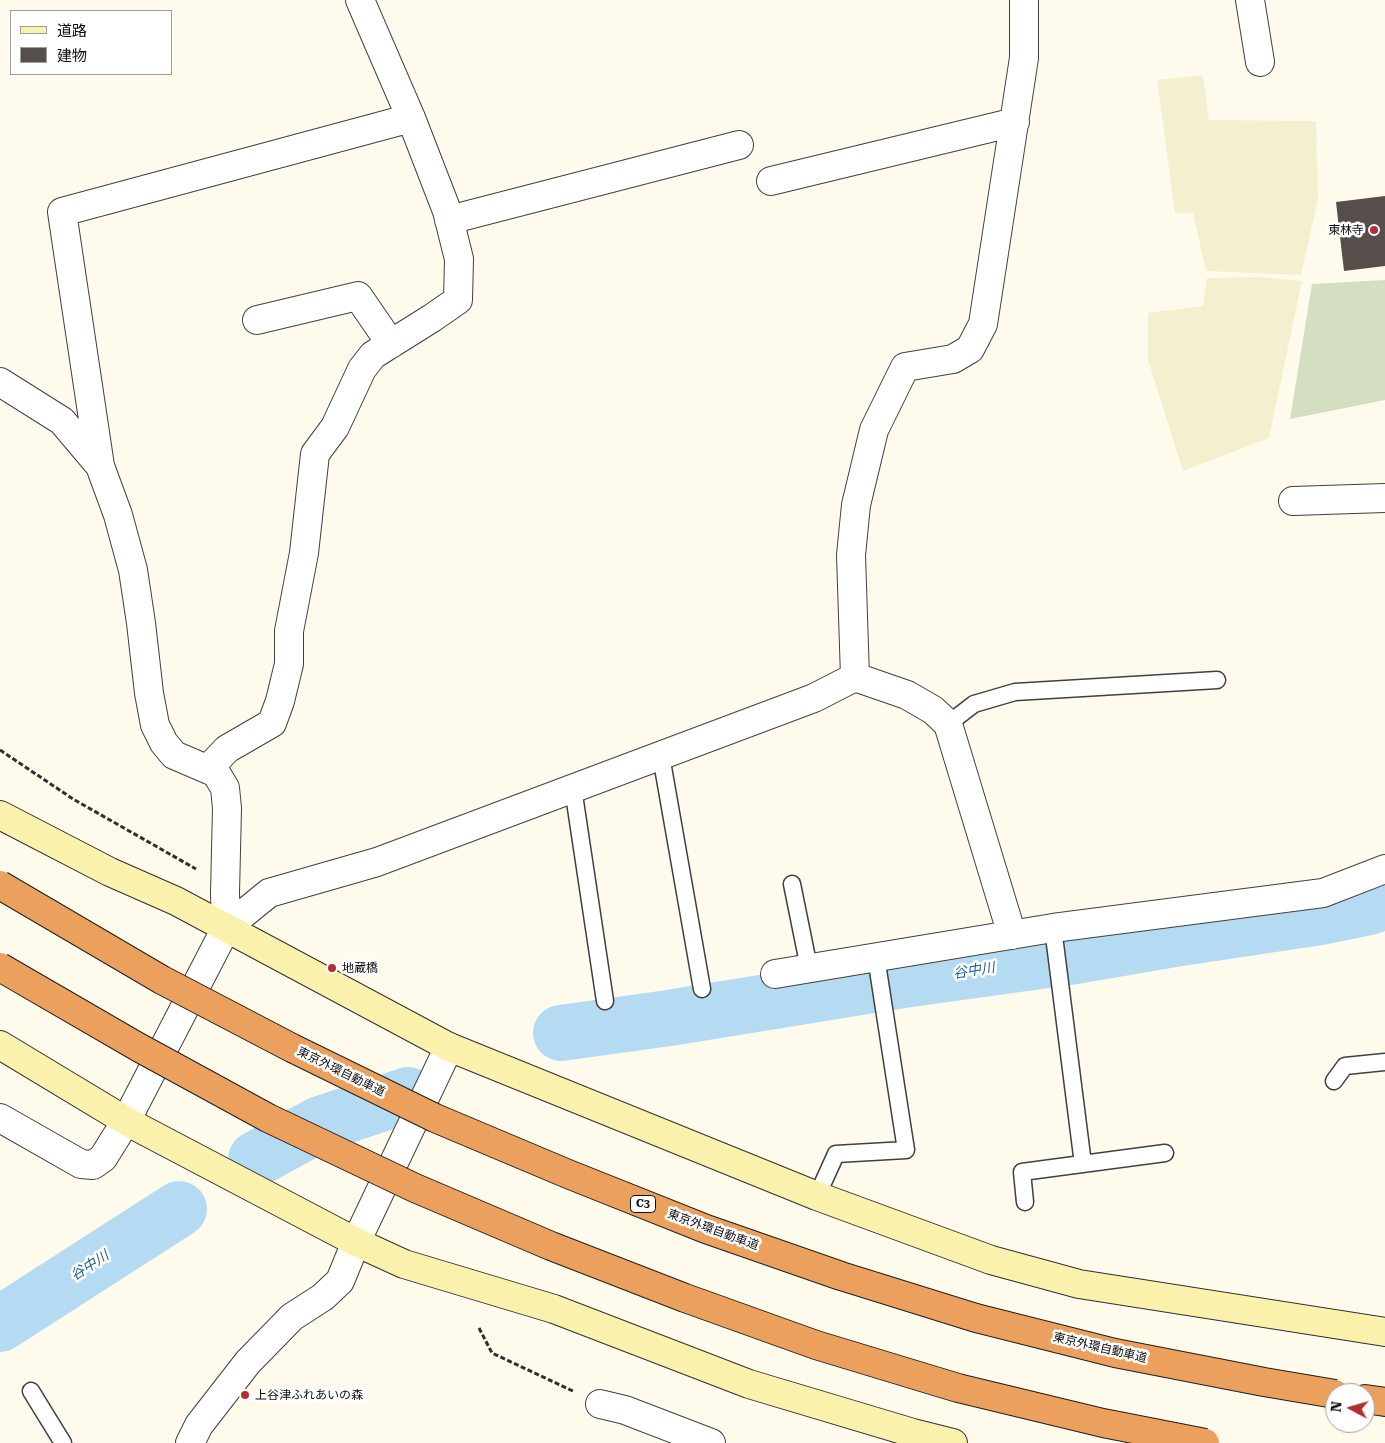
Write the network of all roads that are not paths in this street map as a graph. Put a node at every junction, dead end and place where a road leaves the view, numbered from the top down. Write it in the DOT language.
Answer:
graph roads {
  1 [pos="360,0"];
  2 [pos="1024,0"];
  3 [pos="1250,0"];
  4 [pos="1260,62"];
  5 [pos="411,118"];
  6 [pos="1015,122"];
  7 [pos="739,145"];
  8 [pos="771,181"];
  9 [pos="449,220"];
  10 [pos="257,320"];
  11 [pos="391,344"];
  12 [pos="0,382"];
  13 [pos="100,466"];
  14 [pos="1385,498"];
  15 [pos="1293,501"];
  16 [pos="855,677"];
  17 [pos="1217,680"];
  18 [pos="948,724"];
  19 [pos="661,756"];
  20 [pos="208,769"];
  21 [pos="573,788"];
  22 [pos="0,815"];
  23 [pos="1384,873"];
  24 [pos="0,884"];
  25 [pos="792,884"];
  26 [pos="226,928"];
  27 [pos="1012,936"];
  28 [pos="1053,936"];
  29 [pos="877,965"];
  30 [pos="0,967"];
  31 [pos="809,968"];
  32 [pos="776,974"];
  33 [pos="702,989"];
  34 [pos="604,1001"];
  35 [pos="0,1045"];
  36 [pos="449,1047"];
  37 [pos="1385,1062"];
  38 [pos="1334,1081"];
  39 [pos="0,1118"];
  40 [pos="126,1120"];
  41 [pos="1165,1153"];
  42 [pos="1083,1164"];
  43 [pos="817,1196"];
  44 [pos="1025,1202"];
  45 [pos="356,1242"];
  46 [pos="1385,1332"];
  47 [pos="31,1391"];
  48 [pos="1325,1392"];
  49 [pos="600,1404"];
  50 [pos="63,1443"];
  51 [pos="190,1443"];
  52 [pos="711,1443"];
  53 [pos="953,1443"];
  54 [pos="1204,1443"];
  1 -- 5 [label="street"];
  2 -- 6 [label="street"];
  3 -- 4 [label="street"];
  5 -- 9 [label="street"];
  5 -- 13 [label="street"];
  6 -- 8 [label="street"];
  6 -- 16 [label="street"];
  7 -- 9 [label="street"];
  9 -- 11 [label="street"];
  10 -- 11 [label="street"];
  11 -- 20 [label="street"];
  12 -- 13 [label="street"];
  13 -- 20 [label="street"];
  14 -- 15 [label="street"];
  16 -- 18 [label="street"];
  16 -- 19 [label="street"];
  17 -- 18 [label="lane"];
  18 -- 27 [label="street"];
  19 -- 21 [label="street"];
  19 -- 33 [label="lane"];
  20 -- 26 [label="street"];
  21 -- 26 [label="street"];
  21 -- 34 [label="lane"];
  22 -- 26 [label="street"];
  23 -- 28 [label="street"];
  24 -- 48 [label="highway, 東京外環自動車道 / C3, bridge"];
  25 -- 31 [label="lane"];
  26 -- 36 [label="street"];
  26 -- 40 [label="street"];
  27 -- 28 [label="street"];
  27 -- 29 [label="street"];
  28 -- 42 [label="lane"];
  29 -- 31 [label="street"];
  29 -- 43 [label="lane"];
  30 -- 54 [label="highway, bridge"];
  31 -- 32 [label="street"];
  35 -- 40 [label="street"];
  36 -- 43 [label="street"];
  36 -- 45 [label="street"];
  37 -- 38 [label="lane"];
  39 -- 40 [label="street"];
  40 -- 45 [label="street"];
  41 -- 42 [label="lane"];
  42 -- 44 [label="lane"];
  43 -- 46 [label="street"];
  45 -- 51 [label="street"];
  45 -- 53 [label="street"];
  47 -- 50 [label="lane"];
  49 -- 52 [label="street"];
}
